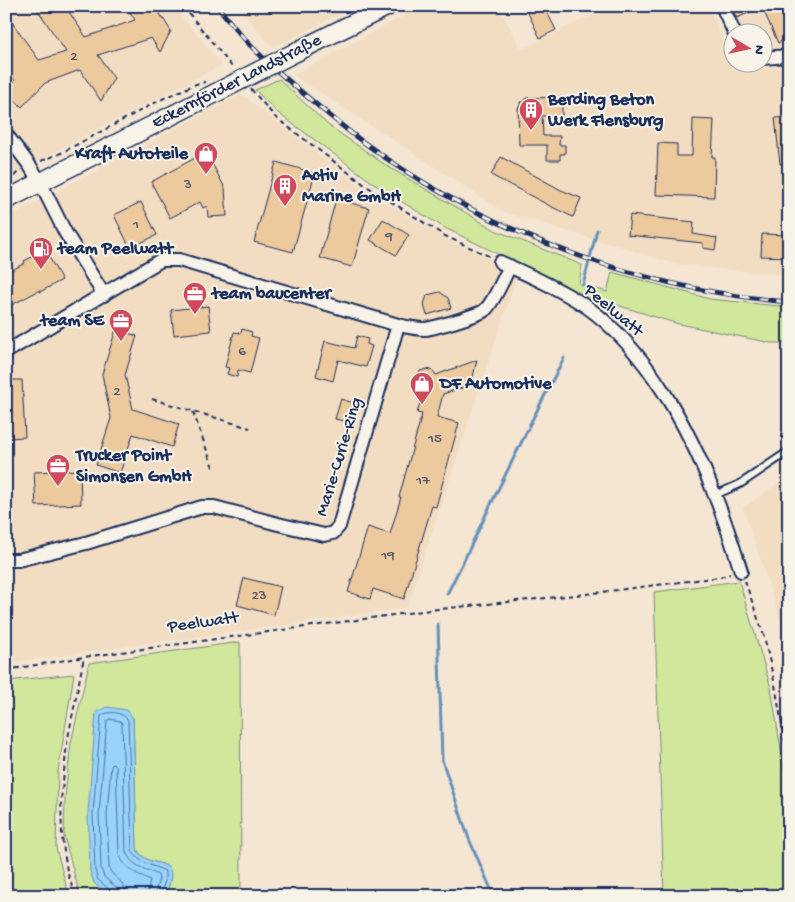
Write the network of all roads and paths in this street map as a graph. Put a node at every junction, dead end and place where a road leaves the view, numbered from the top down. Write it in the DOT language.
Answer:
graph roads {
  1 [pos="184,6"];
  2 [pos="388,6"];
  3 [pos="722,6"];
  4 [pos="729,22"];
  5 [pos="789,56"];
  6 [pos="772,57"];
  7 [pos="211,80"];
  8 [pos="245,81"];
  9 [pos="6,134"];
  10 [pos="30,166"];
  11 [pos="40,182"];
  12 [pos="6,184"];
  13 [pos="6,200"];
  14 [pos="505,264"];
  15 [pos="104,295"];
  16 [pos="398,325"];
  17 [pos="6,352"];
  18 [pos="152,399"];
  19 [pos="193,412"];
  20 [pos="250,428"];
  21 [pos="789,451"];
  22 [pos="214,470"];
  23 [pos="715,495"];
  24 [pos="6,560"];
  25 [pos="739,572"];
  26 [pos="84,657"];
  27 [pos="6,670"];
  28 [pos="789,765"];
  29 [pos="75,896"];
  1 -- 8 [label="path"];
  2 -- 8 [label="street, Eckernförder Landstraße, bridge"];
  3 -- 4 [label="street"];
  5 -- 6 [label="street"];
  7 -- 10 [label="path"];
  8 -- 11 [label="street, Eckernförder Landstraße"];
  8 -- 14 [label="path"];
  9 -- 10 [label="street"];
  10 -- 11 [label="street"];
  10 -- 12 [label="path"];
  11 -- 13 [label="street, Eckernförder Landstraße"];
  11 -- 15 [label="street"];
  14 -- 16 [label="street"];
  14 -- 23 [label="street, Peelwatt"];
  15 -- 16 [label="street"];
  15 -- 17 [label="street"];
  16 -- 24 [label="street, Marie-Curie-Ring"];
  18 -- 19 [label="path"];
  19 -- 20 [label="path"];
  19 -- 22 [label="path"];
  21 -- 23 [label="lane"];
  23 -- 25 [label="street, Peelwatt"];
  25 -- 26 [label="path, Peelwatt"];
  25 -- 28 [label="path"];
  26 -- 27 [label="path, Peelwatt"];
  26 -- 29 [label="path"];
}
